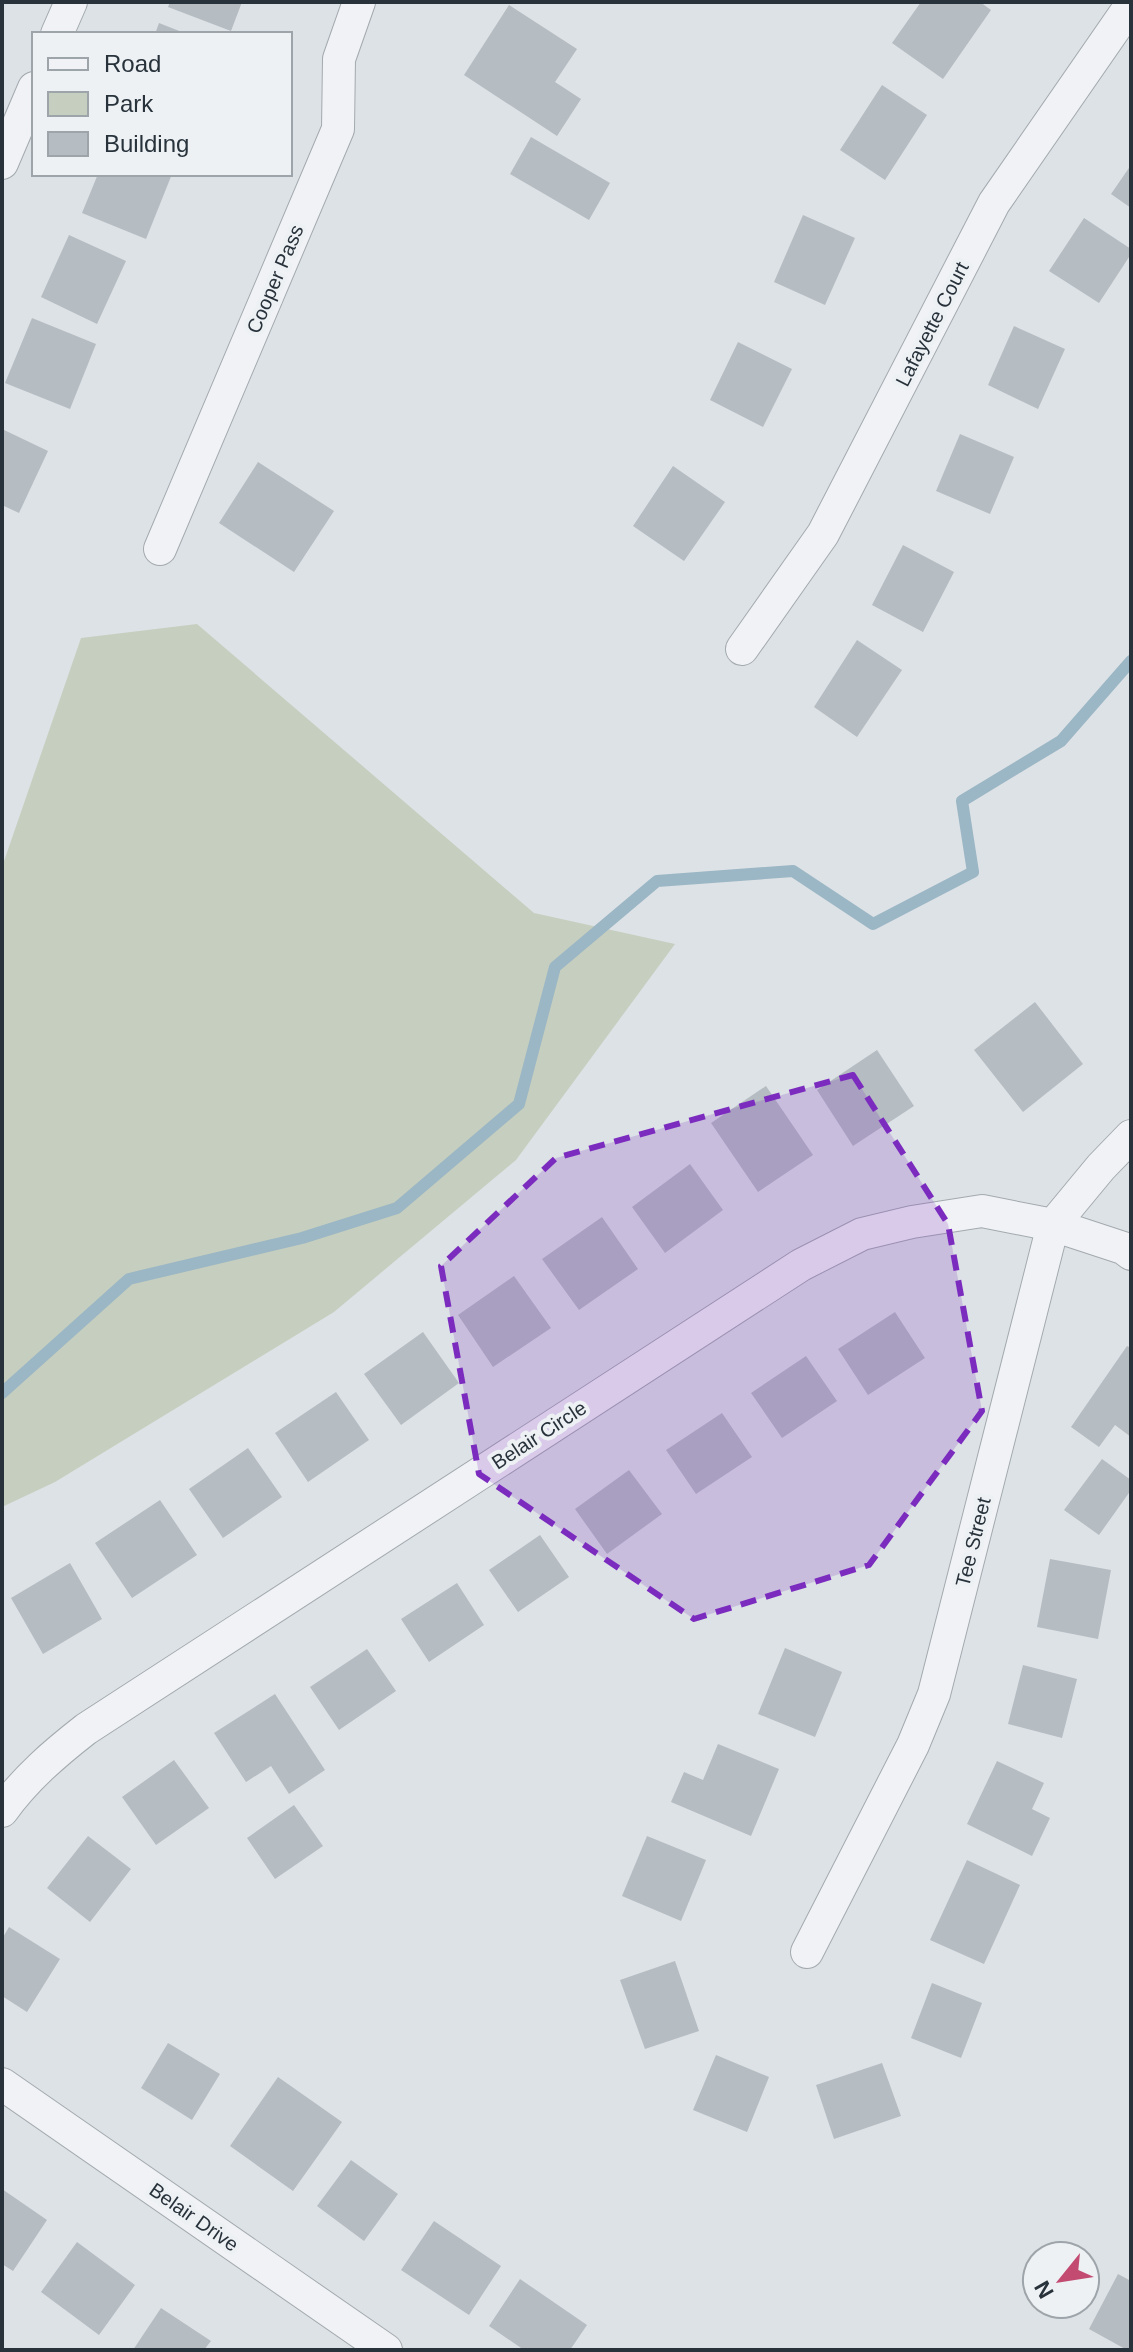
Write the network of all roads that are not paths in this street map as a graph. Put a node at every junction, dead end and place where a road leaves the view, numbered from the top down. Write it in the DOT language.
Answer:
graph roads {
  1 [pos="71,2"];
  2 [pos="359,2"];
  3 [pos="1131,5"];
  4 [pos="58,32"];
  5 [pos="32,93"];
  6 [pos="2,163"];
  7 [pos="160,549"];
  8 [pos="742,649"];
  9 [pos="1131,1136"];
  10 [pos="1053,1225"];
  11 [pos="1131,1254"];
  12 [pos="2,1811"];
  13 [pos="807,1952"];
  14 [pos="2,2084"];
  15 [pos="386,2350"];
  1 -- 4 [label="street"];
  2 -- 7 [label="street, Cooper Pass"];
  3 -- 8 [label="street, Lafayette Court"];
  5 -- 6 [label="street"];
  9 -- 10 [label="street, Tee Street"];
  10 -- 11 [label="street, Belair Circle"];
  10 -- 12 [label="street, Belair Circle"];
  10 -- 13 [label="street, Tee Street"];
  14 -- 15 [label="street, Belair Drive"];
}
